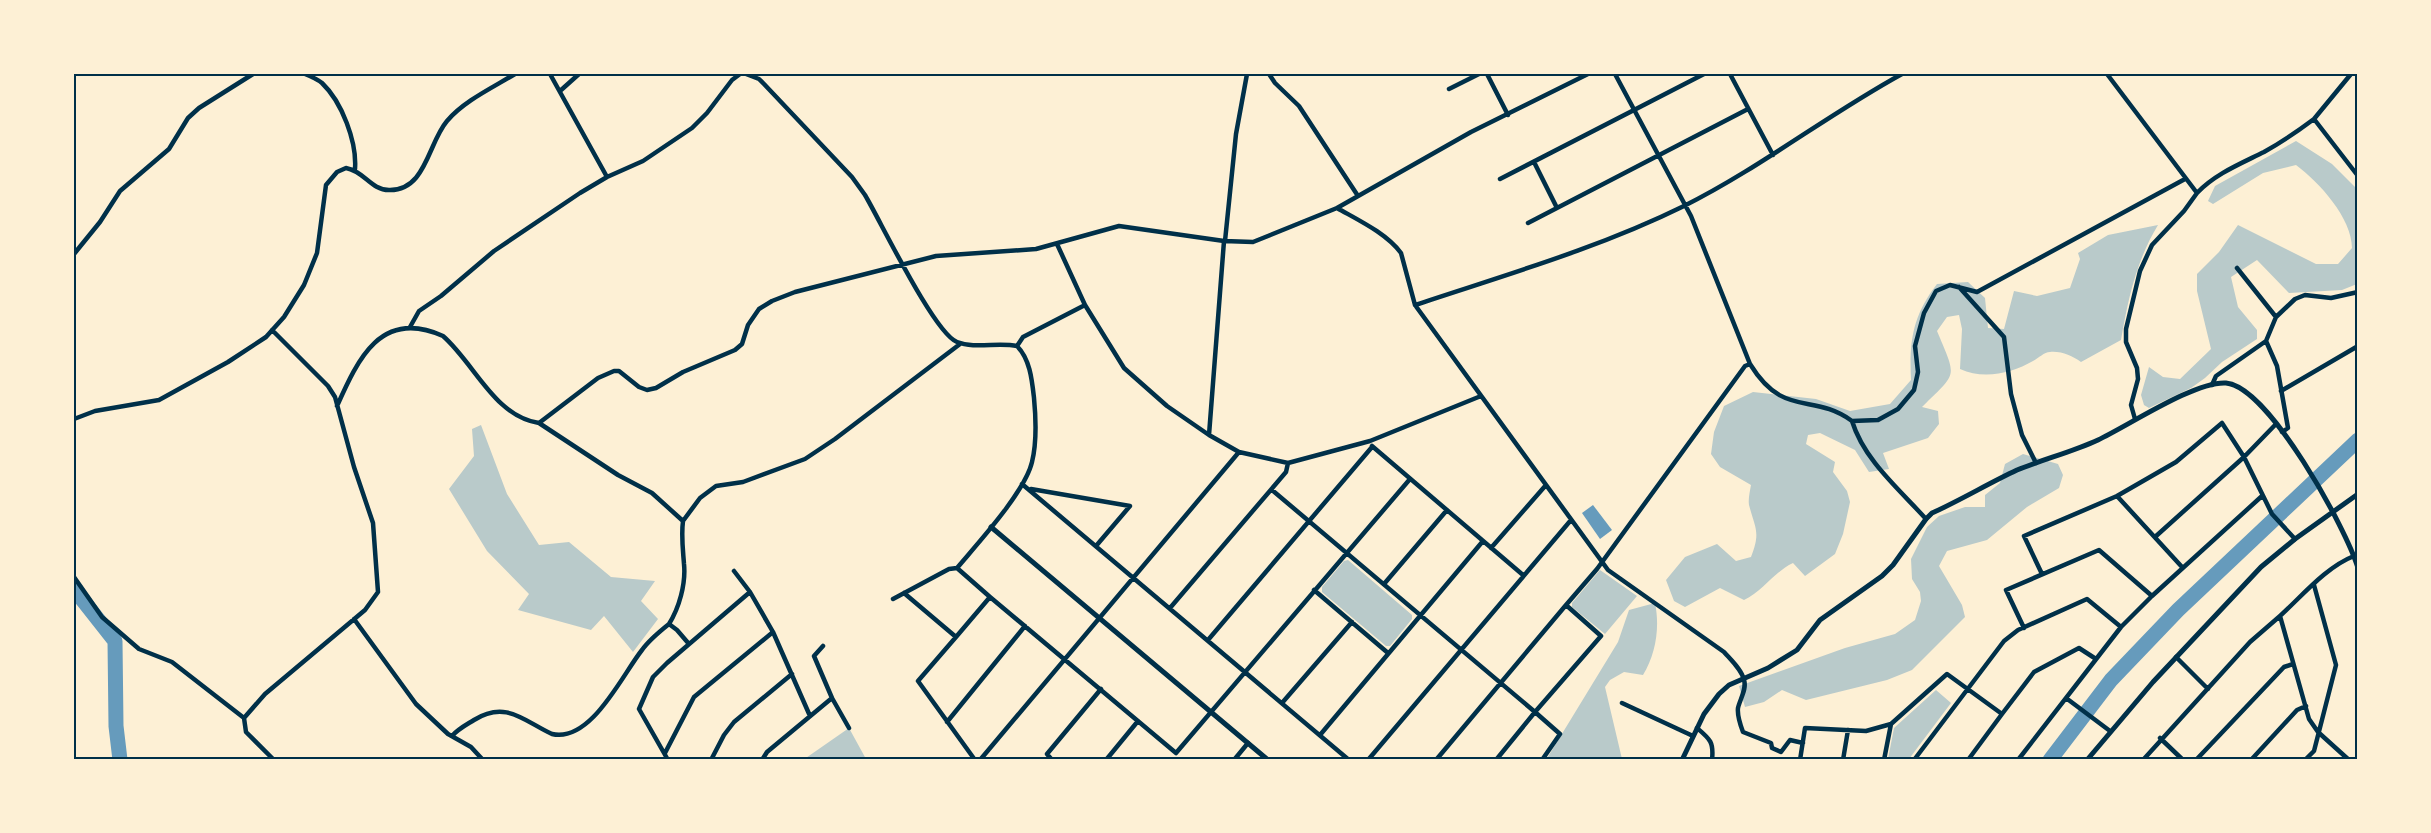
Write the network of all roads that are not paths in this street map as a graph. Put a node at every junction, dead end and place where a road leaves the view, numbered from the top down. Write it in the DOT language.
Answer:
graph roads {
  1 [pos="253,74"];
  2 [pos="305,74"];
  3 [pos="515,74"];
  4 [pos="550,74"];
  5 [pos="579,74"];
  6 [pos="740,74"];
  7 [pos="746,74"];
  8 [pos="1247,74"];
  9 [pos="1269,74"];
  10 [pos="1479,74"];
  11 [pos="1487,74"];
  12 [pos="1588,74"];
  13 [pos="1615,74"];
  14 [pos="1704,74"];
  15 [pos="1730,74"];
  16 [pos="1902,74"];
  17 [pos="2107,74"];
  18 [pos="2351,74"];
  19 [pos="1449,89"];
  20 [pos="560,91"];
  21 [pos="1748,109"];
  22 [pos="1634,110"];
  23 [pos="1508,115"];
  24 [pos="2314,119"];
  25 [pos="1658,155"];
  26 [pos="1773,155"];
  27 [pos="1534,162"];
  28 [pos="355,169"];
  29 [pos="2358,176"];
  30 [pos="607,177"];
  31 [pos="1500,179"];
  32 [pos="2185,179"];
  33 [pos="2197,194"];
  34 [pos="1358,196"];
  35 [pos="1685,205"];
  36 [pos="1337,207"];
  37 [pos="1557,208"];
  38 [pos="1528,223"];
  39 [pos="1224,241"];
  40 [pos="1057,244"];
  41 [pos="74,254"];
  42 [pos="903,263"];
  43 [pos="2238,268"];
  44 [pos="1958,286"];
  45 [pos="2358,292"];
  46 [pos="1085,304"];
  47 [pos="1415,305"];
  48 [pos="2276,317"];
  49 [pos="410,327"];
  50 [pos="272,330"];
  51 [pos="2266,341"];
  52 [pos="960,344"];
  53 [pos="1017,346"];
  54 [pos="2358,346"];
  55 [pos="1750,364"];
  56 [pos="2212,385"];
  57 [pos="2281,391"];
  58 [pos="1481,396"];
  59 [pos="337,406"];
  60 [pos="74,418"];
  61 [pos="2135,419"];
  62 [pos="1852,421"];
  63 [pos="539,423"];
  64 [pos="2276,424"];
  65 [pos="2282,432"];
  66 [pos="1209,435"];
  67 [pos="1370,441"];
  68 [pos="1372,447"];
  69 [pos="1239,452"];
  70 [pos="2244,457"];
  71 [pos="1288,463"];
  72 [pos="2036,463"];
  73 [pos="1410,479"];
  74 [pos="1023,484"];
  75 [pos="1546,485"];
  76 [pos="1028,489"];
  77 [pos="1272,490"];
  78 [pos="2358,494"];
  79 [pos="2117,496"];
  80 [pos="2262,496"];
  81 [pos="1447,510"];
  82 [pos="2334,513"];
  83 [pos="1926,519"];
  84 [pos="1571,520"];
  85 [pos="683,521"];
  86 [pos="1308,522"];
  87 [pos="991,527"];
  88 [pos="2155,537"];
  89 [pos="2295,538"];
  90 [pos="1483,541"];
  91 [pos="1096,546"];
  92 [pos="1491,548"];
  93 [pos="1346,553"];
  94 [pos="2354,556"];
  95 [pos="1602,562"];
  96 [pos="2182,567"];
  97 [pos="957,568"];
  98 [pos="2358,568"];
  99 [pos="734,571"];
  100 [pos="2042,574"];
  101 [pos="1523,575"];
  102 [pos="74,577"];
  103 [pos="1133,577"];
  104 [pos="1384,584"];
  105 [pos="2314,585"];
  106 [pos="1314,590"];
  107 [pos="750,592"];
  108 [pos="904,593"];
  109 [pos="2152,596"];
  110 [pos="990,597"];
  111 [pos="894,599"];
  112 [pos="1566,605"];
  113 [pos="1170,608"];
  114 [pos="1421,615"];
  115 [pos="2280,616"];
  116 [pos="1099,618"];
  117 [pos="354,619"];
  118 [pos="1352,622"];
  119 [pos="669,624"];
  120 [pos="1025,626"];
  121 [pos="2121,627"];
  122 [pos="2024,628"];
  123 [pos="773,632"];
  124 [pos="956,637"];
  125 [pos="1208,640"];
  126 [pos="689,644"];
  127 [pos="823,646"];
  128 [pos="1460,650"];
  129 [pos="1388,653"];
  130 [pos="2176,657"];
  131 [pos="1064,659"];
  132 [pos="2096,659"];
  133 [pos="2293,663"];
  134 [pos="1245,672"];
  135 [pos="792,674"];
  136 [pos="1744,677"];
  137 [pos="1501,683"];
  138 [pos="1101,689"];
  139 [pos="1967,689"];
  140 [pos="2208,689"];
  141 [pos="832,698"];
  142 [pos="2066,698"];
  143 [pos="1282,703"];
  144 [pos="1622,703"];
  145 [pos="2306,706"];
  146 [pos="1211,712"];
  147 [pos="1535,712"];
  148 [pos="2002,714"];
  149 [pos="810,716"];
  150 [pos="244,718"];
  151 [pos="1138,721"];
  152 [pos="947,722"];
  153 [pos="1890,724"];
  154 [pos="849,728"];
  155 [pos="1697,728"];
  156 [pos="1848,730"];
  157 [pos="2110,731"];
  158 [pos="2318,732"];
  159 [pos="1320,735"];
  160 [pos="452,736"];
  161 [pos="1693,736"];
  162 [pos="2160,738"];
  163 [pos="1248,743"];
  164 [pos="1803,743"];
  165 [pos="664,753"];
  166 [pos="1176,753"];
  167 [pos="1972,754"];
  168 [pos="274,759"];
  169 [pos="483,759"];
  170 [pos="668,759"];
  171 [pos="711,759"];
  172 [pos="762,759"];
  173 [pos="975,759"];
  174 [pos="980,759"];
  175 [pos="1052,759"];
  176 [pos="1106,759"];
  177 [pos="1171,759"];
  178 [pos="1234,759"];
  179 [pos="1268,759"];
  180 [pos="1349,759"];
  181 [pos="1370,759"];
  182 [pos="1436,759"];
  183 [pos="1496,759"];
  184 [pos="1542,759"];
  185 [pos="1682,759"];
  186 [pos="1712,759"];
  187 [pos="1800,759"];
  188 [pos="1843,759"];
  189 [pos="1884,759"];
  190 [pos="1914,759"];
  191 [pos="1968,759"];
  192 [pos="1977,759"];
  193 [pos="2018,759"];
  194 [pos="2087,759"];
  195 [pos="2143,759"];
  196 [pos="2183,759"];
  197 [pos="2196,759"];
  198 [pos="2251,759"];
  199 [pos="2305,759"];
  200 [pos="2349,759"];
  1 -- 41 [label="street"];
  2 -- 28 [label="street"];
  3 -- 28 [label="street"];
  4 -- 20 [label="street"];
  5 -- 20 [label="street"];
  6 -- 30 [label="street"];
  7 -- 42 [label="street"];
  8 -- 39 [label="street"];
  9 -- 34 [label="street"];
  10 -- 19 [label="street"];
  11 -- 23 [label="street"];
  12 -- 23 [label="street"];
  13 -- 22 [label="street"];
  14 -- 22 [label="street"];
  15 -- 21 [label="street"];
  16 -- 26 [label="street"];
  17 -- 32 [label="street"];
  18 -- 24 [label="street"];
  20 -- 30 [label="street"];
  21 -- 25 [label="street"];
  21 -- 26 [label="street"];
  22 -- 25 [label="street"];
  22 -- 27 [label="street"];
  23 -- 34 [label="street"];
  24 -- 29 [label="street"];
  24 -- 33 [label="street"];
  25 -- 35 [label="street"];
  25 -- 37 [label="street"];
  26 -- 35 [label="street"];
  27 -- 31 [label="street"];
  27 -- 37 [label="street"];
  28 -- 50 [label="street"];
  30 -- 49 [label="street"];
  32 -- 33 [label="street"];
  32 -- 44 [label="street"];
  33 -- 61 [label="street"];
  34 -- 36 [label="street"];
  35 -- 47 [label="street"];
  35 -- 55 [label="street"];
  36 -- 39 [label="street"];
  36 -- 47 [label="street"];
  37 -- 38 [label="street"];
  39 -- 40 [label="street"];
  39 -- 66 [label="street"];
  40 -- 42 [label="street"];
  40 -- 46 [label="street"];
  42 -- 52 [label="street"];
  42 -- 63 [label="street"];
  43 -- 48 [label="street"];
  44 -- 62 [label="street"];
  44 -- 72 [label="street"];
  45 -- 48 [label="street"];
  46 -- 53 [label="street"];
  46 -- 66 [label="street"];
  47 -- 58 [label="street"];
  48 -- 51 [label="street"];
  49 -- 59 [label="street"];
  49 -- 63 [label="street"];
  50 -- 59 [label="street"];
  50 -- 60 [label="street"];
  51 -- 56 [label="street"];
  51 -- 57 [label="street"];
  52 -- 53 [label="street"];
  52 -- 85 [label="street"];
  53 -- 74 [label="street"];
  54 -- 57 [label="street"];
  55 -- 62 [label="street"];
  55 -- 95 [label="street"];
  56 -- 61 [label="street"];
  56 -- 64 [label="street"];
  57 -- 65 [label="street"];
  58 -- 67 [label="street"];
  58 -- 75 [label="street"];
  59 -- 117 [label="street"];
  61 -- 72 [label="street"];
  62 -- 83 [label="street"];
  63 -- 85 [label="street"];
  64 -- 65 [label="street"];
  64 -- 70 [label="street"];
  65 -- 82 [label="street"];
  66 -- 69 [label="street"];
  67 -- 68 [label="street"];
  67 -- 71 [label="street"];
  68 -- 73 [label="street"];
  68 -- 86 [label="street"];
  69 -- 71 [label="street"];
  69 -- 103 [label="street"];
  70 -- 79 [label="street"];
  70 -- 80 [label="street"];
  70 -- 88 [label="street"];
  71 -- 77 [label="street"];
  72 -- 83 [label="street"];
  73 -- 81 [label="street"];
  73 -- 93 [label="street"];
  74 -- 76 [label="street"];
  74 -- 87 [label="street"];
  75 -- 84 [label="street"];
  75 -- 92 [label="street"];
  76 -- 91 [label="street"];
  76 -- 91 [label="street"];
  77 -- 86 [label="street"];
  77 -- 113 [label="street"];
  78 -- 82 [label="street"];
  79 -- 88 [label="street"];
  79 -- 100 [label="street"];
  80 -- 89 [label="street"];
  80 -- 96 [label="street"];
  81 -- 90 [label="street"];
  81 -- 104 [label="street"];
  82 -- 89 [label="street"];
  82 -- 94 [label="street"];
  83 -- 136 [label="street"];
  84 -- 95 [label="street"];
  84 -- 101 [label="street"];
  85 -- 119 [label="street"];
  86 -- 93 [label="street"];
  86 -- 125 [label="street"];
  87 -- 97 [label="street"];
  87 -- 116 [label="street"];
  88 -- 96 [label="street"];
  89 -- 130 [label="street"];
  90 -- 92 [label="street"];
  90 -- 114 [label="street"];
  91 -- 103 [label="street"];
  92 -- 101 [label="street"];
  93 -- 104 [label="street"];
  93 -- 106 [label="street"];
  94 -- 98 [label="street"];
  94 -- 105 [label="street"];
  95 -- 112 [label="street"];
  95 -- 136 [label="street"];
  96 -- 109 [label="street"];
  97 -- 108 [label="street"];
  97 -- 110 [label="street"];
  99 -- 107 [label="street"];
  100 -- 109 [label="street"];
  100 -- 122 [label="street"];
  101 -- 128 [label="street"];
  102 -- 150 [label="street"];
  103 -- 113 [label="street"];
  103 -- 116 [label="street"];
  104 -- 114 [label="street"];
  105 -- 115 [label="street"];
  105 -- 158 [label="street"];
  106 -- 118 [label="street"];
  106 -- 134 [label="street"];
  107 -- 123 [label="street"];
  107 -- 126 [label="street"];
  108 -- 111 [label="street"];
  108 -- 124 [label="street"];
  109 -- 121 [label="street"];
  110 -- 120 [label="street"];
  110 -- 124 [label="street"];
  112 -- 137 [label="street"];
  112 -- 147 [label="street"];
  113 -- 125 [label="street"];
  114 -- 128 [label="street"];
  114 -- 129 [label="street"];
  115 -- 133 [label="street"];
  115 -- 140 [label="street"];
  116 -- 131 [label="street"];
  116 -- 146 [label="street"];
  117 -- 150 [label="street"];
  117 -- 160 [label="street"];
  118 -- 129 [label="street"];
  118 -- 143 [label="street"];
  119 -- 126 [label="street"];
  119 -- 160 [label="street"];
  120 -- 131 [label="street"];
  120 -- 152 [label="street"];
  121 -- 122 [label="street"];
  121 -- 132 [label="street"];
  122 -- 139 [label="street"];
  123 -- 135 [label="street"];
  123 -- 165 [label="street"];
  124 -- 152 [label="street"];
  125 -- 134 [label="street"];
  126 -- 165 [label="street"];
  127 -- 141 [label="street"];
  128 -- 137 [label="street"];
  128 -- 181 [label="street"];
  129 -- 159 [label="street"];
  130 -- 140 [label="street"];
  130 -- 157 [label="street"];
  131 -- 138 [label="street"];
  131 -- 174 [label="street"];
  132 -- 142 [label="street"];
  132 -- 148 [label="street"];
  133 -- 145 [label="street"];
  133 -- 197 [label="street"];
  134 -- 143 [label="street"];
  134 -- 146 [label="street"];
  135 -- 149 [label="street"];
  135 -- 171 [label="street"];
  136 -- 155 [label="street"];
  136 -- 164 [label="street"];
  137 -- 147 [label="street"];
  137 -- 182 [label="street"];
  138 -- 151 [label="street"];
  138 -- 175 [label="street"];
  139 -- 148 [label="street"];
  139 -- 153 [label="street"];
  139 -- 190 [label="street"];
  140 -- 162 [label="street"];
  141 -- 149 [label="street"];
  141 -- 154 [label="street"];
  142 -- 157 [label="street"];
  142 -- 193 [label="street"];
  143 -- 159 [label="street"];
  144 -- 161 [label="street"];
  145 -- 158 [label="street"];
  145 -- 198 [label="street"];
  146 -- 163 [label="street"];
  146 -- 166 [label="street"];
  147 -- 183 [label="street"];
  147 -- 184 [label="street"];
  148 -- 167 [label="street"];
  149 -- 172 [label="street"];
  150 -- 168 [label="street"];
  151 -- 166 [label="street"];
  151 -- 176 [label="street"];
  152 -- 173 [label="street"];
  153 -- 156 [label="street"];
  153 -- 189 [label="street"];
  155 -- 161 [label="street"];
  155 -- 186 [label="street"];
  156 -- 164 [label="street"];
  156 -- 188 [label="street"];
  157 -- 194 [label="street"];
  158 -- 199 [label="street"];
  158 -- 200 [label="street"];
  159 -- 180 [label="street"];
  160 -- 169 [label="street"];
  161 -- 185 [label="street"];
  162 -- 195 [label="street"];
  162 -- 196 [label="street"];
  163 -- 178 [label="street"];
  163 -- 179 [label="street"];
  164 -- 187 [label="street"];
  165 -- 170 [label="street"];
  166 -- 177 [label="street"];
  167 -- 191 [label="street"];
  167 -- 192 [label="street"];
}
